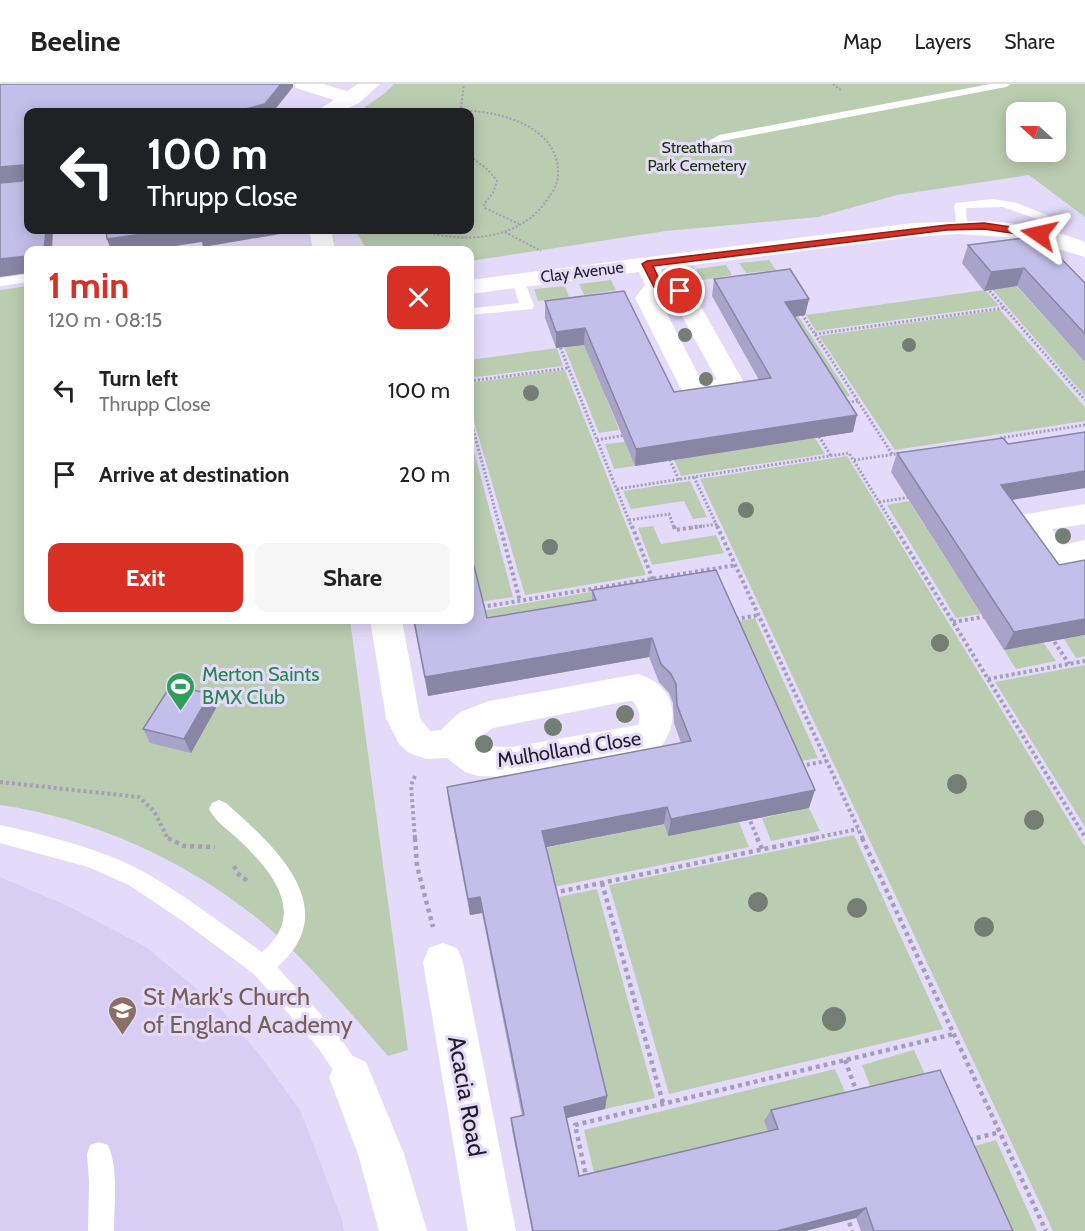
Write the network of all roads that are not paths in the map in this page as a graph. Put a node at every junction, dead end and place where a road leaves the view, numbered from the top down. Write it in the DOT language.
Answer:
graph roads {
  1 [pos="303,84"];
  2 [pos="371,84"];
  3 [pos="1006,84"];
  4 [pos="351,99"];
  5 [pos="335,108"];
  6 [pos="708,145"];
  7 [pos="1085,250"];
  8 [pos="24,279"];
  9 [pos="518,280"];
  10 [pos="0,282"];
  11 [pos="474,286"];
  12 [pos="474,312"];
  13 [pos="1085,514"];
  14 [pos="1085,551"];
  15 [pos="387,624"];
  16 [pos="452,743"];
  17 [pos="219,809"];
  18 [pos="0,834"];
  19 [pos="443,962"];
  20 [pos="262,966"];
  21 [pos="351,1077"];
  22 [pos="99,1154"];
  23 [pos="101,1231"];
  24 [pos="403,1231"];
  25 [pos="492,1231"];
  1 -- 4 [label="street"];
  2 -- 4 [label="street"];
  3 -- 6 [label="lane"];
  4 -- 5 [label="street"];
  7 -- 9 [label="street, Clay Avenue"];
  8 -- 10 [label="lane"];
  9 -- 11 [label="street, Clay Avenue"];
  9 -- 12 [label="lane"];
  13 -- 14 [label="street"];
  15 -- 16 [label="street"];
  16 -- 16 [label="street, Mulholland Close"];
  17 -- 20 [label="lane"];
  18 -- 20 [label="lane"];
  19 -- 25 [label="street, Acacia Road"];
  20 -- 21 [label="lane"];
  21 -- 24 [label="street"];
  22 -- 23 [label="lane"];
}
